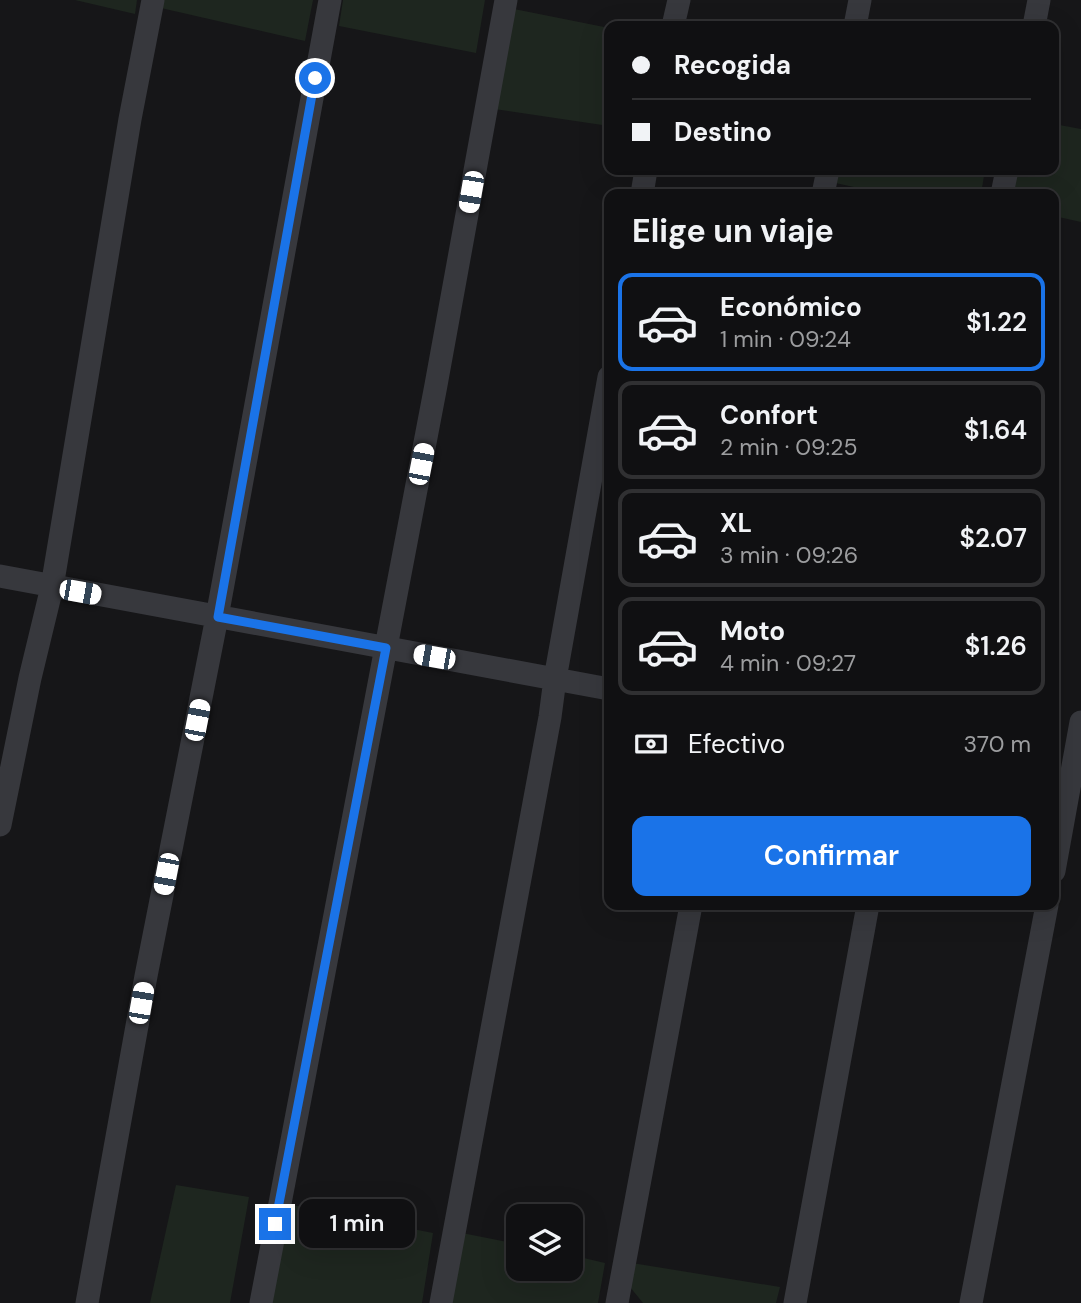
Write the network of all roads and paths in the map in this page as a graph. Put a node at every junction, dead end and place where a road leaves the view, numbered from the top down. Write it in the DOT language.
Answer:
graph roads {
  1 [pos="153,0"];
  2 [pos="330,0"];
  3 [pos="506,0"];
  4 [pos="679,0"];
  5 [pos="860,0"];
  6 [pos="1039,0"];
  7 [pos="674,21"];
  8 [pos="856,21"];
  9 [pos="1035,21"];
  10 [pos="604,405"];
  11 [pos="0,576"];
  12 [pos="52,587"];
  13 [pos="218,617"];
  14 [pos="386,648"];
  15 [pos="555,679"];
  16 [pos="604,688"];
  17 [pos="1081,722"];
  18 [pos="1069,774"];
  19 [pos="0,825"];
  20 [pos="1059,839"];
  21 [pos="690,910"];
  22 [pos="867,910"];
  23 [pos="1046,910"];
  24 [pos="87,1303"];
  25 [pos="261,1303"];
  26 [pos="441,1303"];
  27 [pos="617,1303"];
  28 [pos="796,1303"];
  29 [pos="971,1303"];
  1 -- 12 [label="street"];
  2 -- 13 [label="street"];
  3 -- 14 [label="street"];
  4 -- 7 [label="street"];
  5 -- 8 [label="street"];
  6 -- 9 [label="street"];
  10 -- 15 [label="street"];
  11 -- 12 [label="street"];
  12 -- 13 [label="street"];
  12 -- 19 [label="street"];
  13 -- 14 [label="street"];
  13 -- 24 [label="street"];
  14 -- 15 [label="street"];
  14 -- 25 [label="street"];
  15 -- 16 [label="street"];
  15 -- 26 [label="street"];
  17 -- 18 [label="street"];
  18 -- 20 [label="street"];
  21 -- 27 [label="street"];
  22 -- 28 [label="street"];
  23 -- 29 [label="street"];
}
